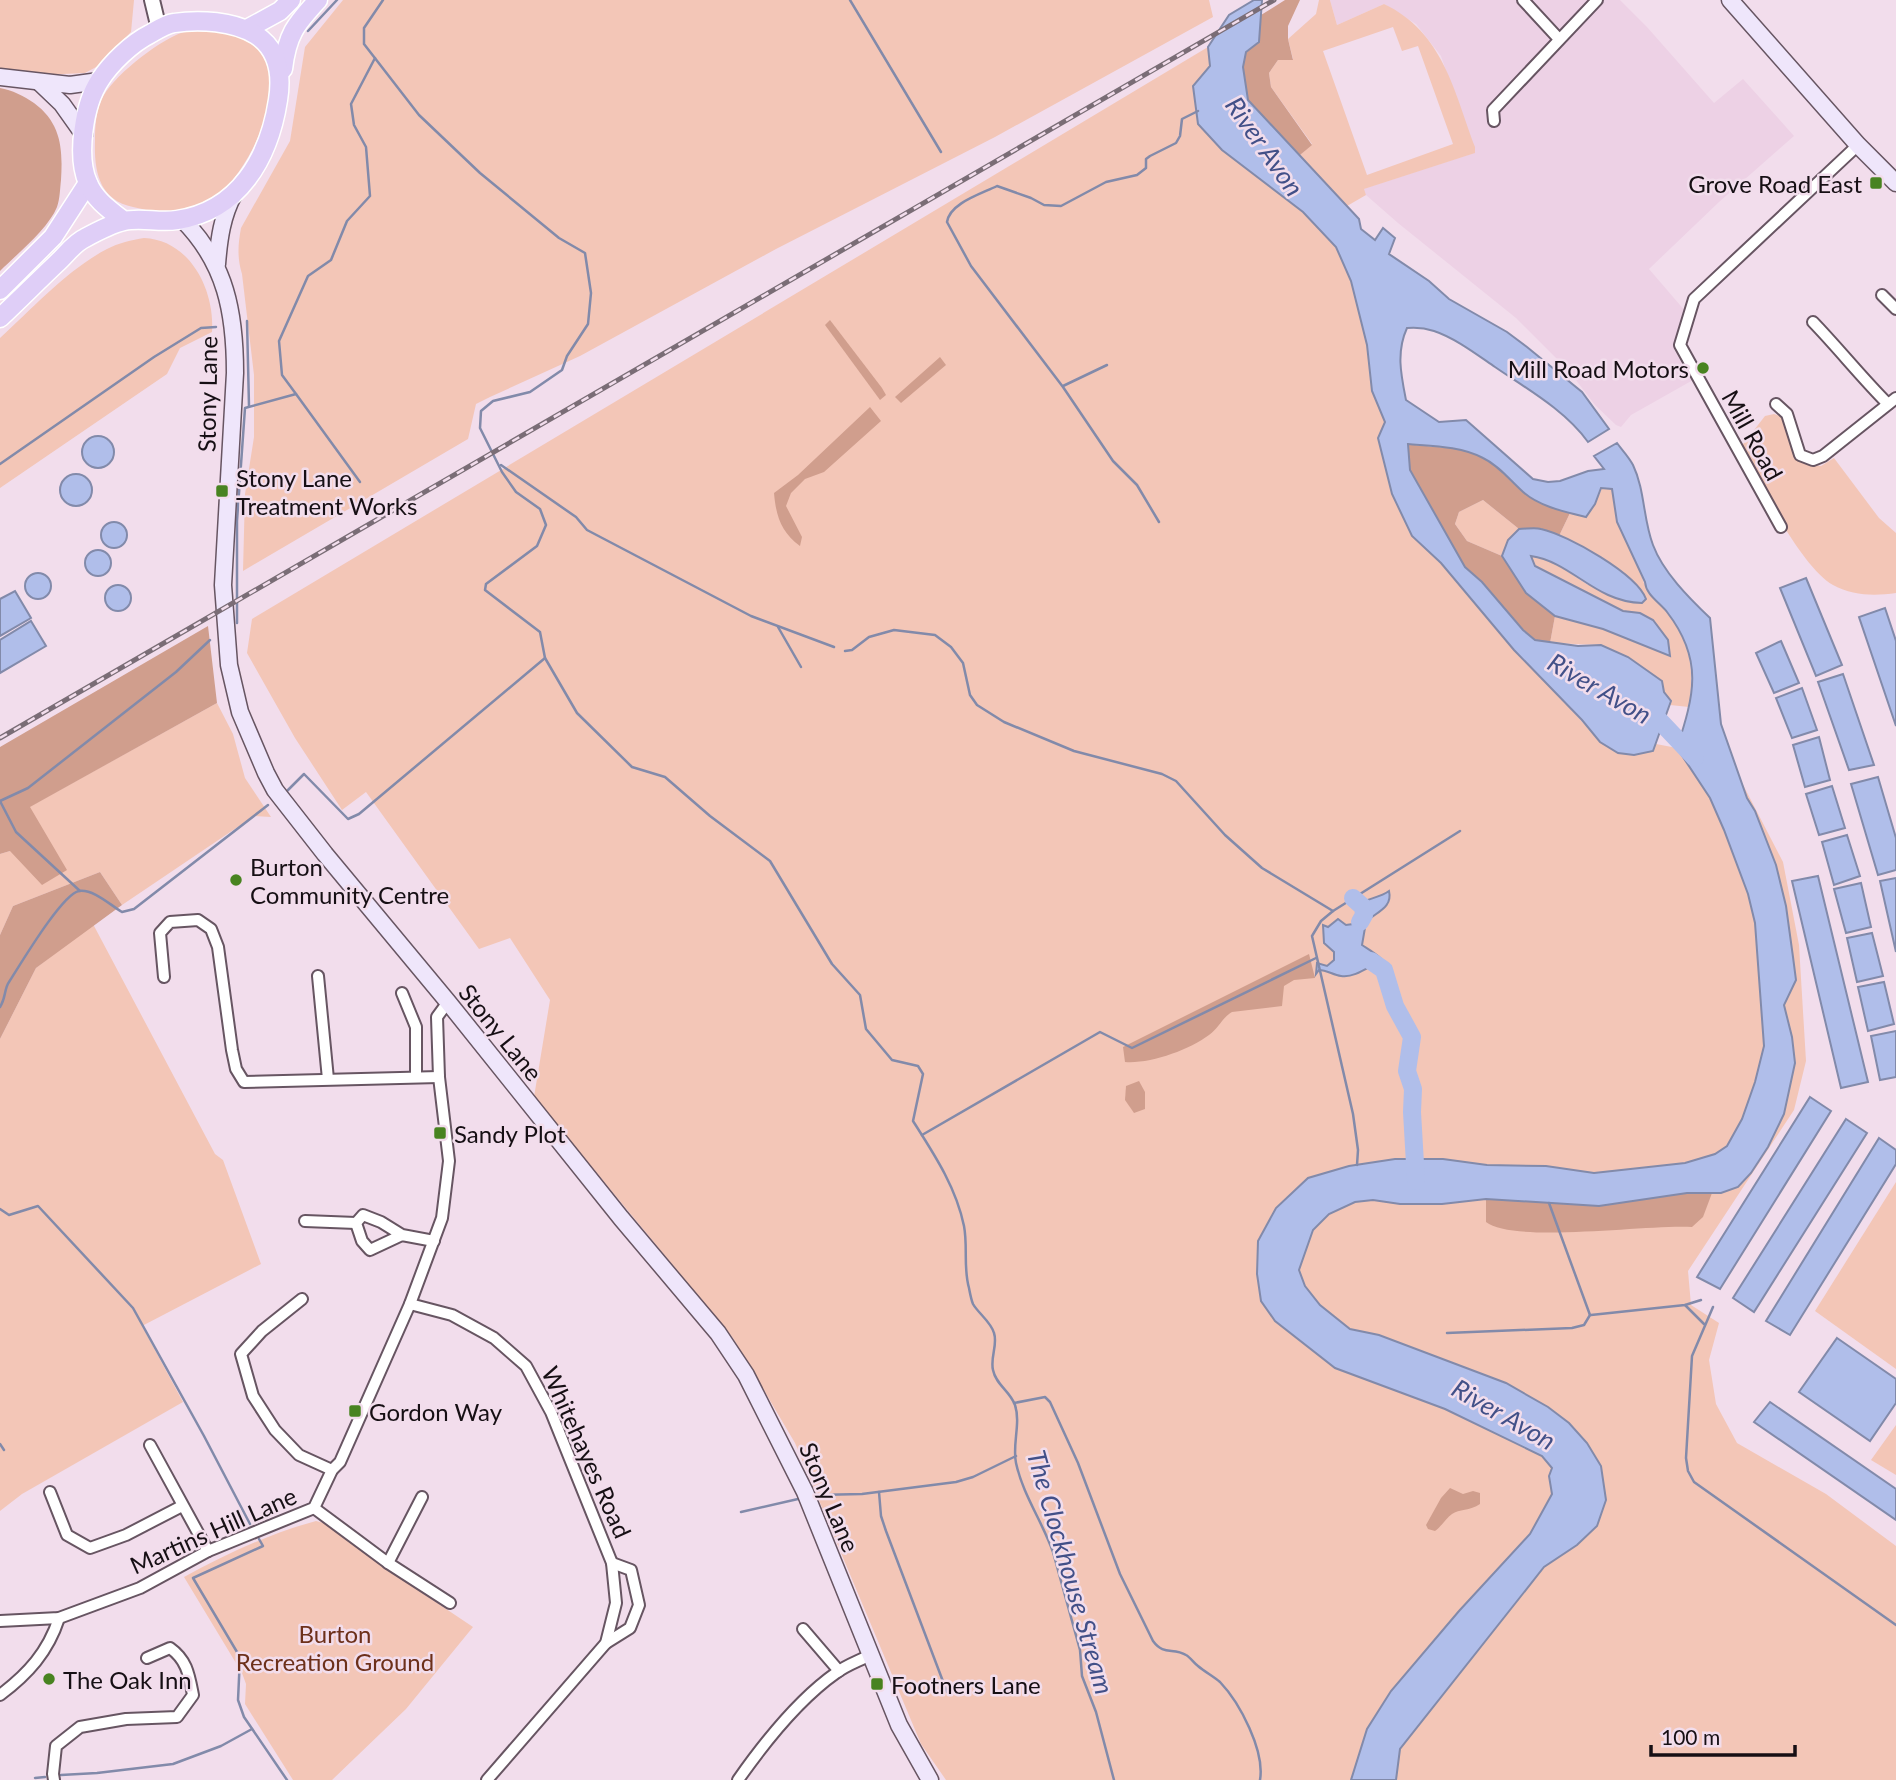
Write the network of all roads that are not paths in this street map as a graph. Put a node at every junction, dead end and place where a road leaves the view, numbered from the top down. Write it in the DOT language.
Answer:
graph roads {
  1 [pos="152,0"];
  2 [pos="291,0"];
  3 [pos="318,0"];
  4 [pos="1523,0"];
  5 [pos="1597,0"];
  6 [pos="1730,0"];
  7 [pos="159,29"];
  8 [pos="247,29"];
  9 [pos="1559,39"];
  10 [pos="0,77"];
  11 [pos="99,80"];
  12 [pos="281,82"];
  13 [pos="40,83"];
  14 [pos="1494,121"];
  15 [pos="83,135"];
  16 [pos="1858,145"];
  17 [pos="88,183"];
  18 [pos="1896,183"];
  19 [pos="234,194"];
  20 [pos="182,219"];
  21 [pos="124,221"];
  22 [pos="217,264"];
  23 [pos="0,290"];
  24 [pos="1882,295"];
  25 [pos="1896,309"];
  26 [pos="0,318"];
  27 [pos="1813,322"];
  28 [pos="1892,401"];
  29 [pos="1776,404"];
  30 [pos="1781,527"];
  31 [pos="318,976"];
  32 [pos="164,977"];
  33 [pos="402,993"];
  34 [pos="447,1002"];
  35 [pos="416,1077"];
  36 [pos="439,1077"];
  37 [pos="328,1079"];
  38 [pos="304,1221"];
  39 [pos="356,1223"];
  40 [pos="402,1236"];
  41 [pos="434,1241"];
  42 [pos="302,1299"];
  43 [pos="410,1304"];
  44 [pos="150,1445"];
  45 [pos="332,1470"];
  46 [pos="50,1492"];
  47 [pos="422,1497"];
  48 [pos="182,1506"];
  49 [pos="314,1508"];
  50 [pos="208,1551"];
  51 [pos="388,1563"];
  52 [pos="612,1563"];
  53 [pos="450,1603"];
  54 [pos="59,1618"];
  55 [pos="0,1621"];
  56 [pos="803,1629"];
  57 [pos="606,1643"];
  58 [pos="870,1655"];
  59 [pos="147,1658"];
  60 [pos="839,1671"];
  61 [pos="0,1695"];
  62 [pos="54,1780"];
  63 [pos="487,1780"];
  64 [pos="738,1780"];
  65 [pos="930,1780"];
  1 -- 7 [label="street"];
  2 -- 8 [label="main road"];
  3 -- 12 [label="main road"];
  4 -- 9 [label="street"];
  5 -- 9 [label="street"];
  6 -- 16 [label="main road"];
  7 -- 8 [label="main road"];
  7 -- 11 [label="main road"];
  8 -- 12 [label="main road"];
  9 -- 14 [label="street"];
  10 -- 13 [label="main road"];
  11 -- 13 [label="main road"];
  11 -- 15 [label="main road"];
  12 -- 19 [label="main road"];
  13 -- 15 [label="main road"];
  15 -- 17 [label="main road"];
  16 -- 18 [label="main road"];
  16 -- 30 [label="street, Mill Road"];
  17 -- 21 [label="main road"];
  17 -- 23 [label="main road"];
  19 -- 20 [label="main road"];
  19 -- 22 [label="main road, Stony Lane"];
  20 -- 21 [label="main road"];
  20 -- 22 [label="main road, Stony Lane"];
  21 -- 26 [label="main road"];
  22 -- 34 [label="main road, Stony Lane"];
  24 -- 25 [label="street"];
  27 -- 28 [label="street"];
  28 -- 29 [label="street"];
  31 -- 37 [label="street"];
  32 -- 37 [label="street"];
  33 -- 35 [label="street"];
  34 -- 36 [label="street, Martins Hill Lane"];
  34 -- 58 [label="main road, Stony Lane"];
  35 -- 36 [label="street"];
  35 -- 37 [label="street"];
  36 -- 41 [label="street, Martins Hill Lane"];
  38 -- 39 [label="street"];
  39 -- 40 [label="street"];
  39 -- 40 [label="street"];
  40 -- 41 [label="street"];
  41 -- 43 [label="street, Martins Hill Lane"];
  42 -- 45 [label="street"];
  43 -- 45 [label="street, Martins Hill Lane"];
  43 -- 52 [label="street, Whitehayes Road"];
  44 -- 48 [label="street"];
  45 -- 49 [label="street, Martins Hill Lane"];
  46 -- 48 [label="street"];
  47 -- 51 [label="street"];
  48 -- 50 [label="street"];
  49 -- 50 [label="street, Martins Hill Lane"];
  49 -- 51 [label="street"];
  50 -- 54 [label="street, Martins Hill Lane"];
  51 -- 53 [label="street"];
  52 -- 57 [label="street, Whitehayes Road"];
  52 -- 57 [label="street, Whitehayes Road"];
  54 -- 55 [label="street, Martins Hill Lane"];
  54 -- 61 [label="street"];
  56 -- 60 [label="street"];
  57 -- 63 [label="street, Whitehayes Road"];
  58 -- 60 [label="street"];
  58 -- 65 [label="main road, Stony Lane"];
  59 -- 62 [label="street"];
  60 -- 64 [label="street"];
}
